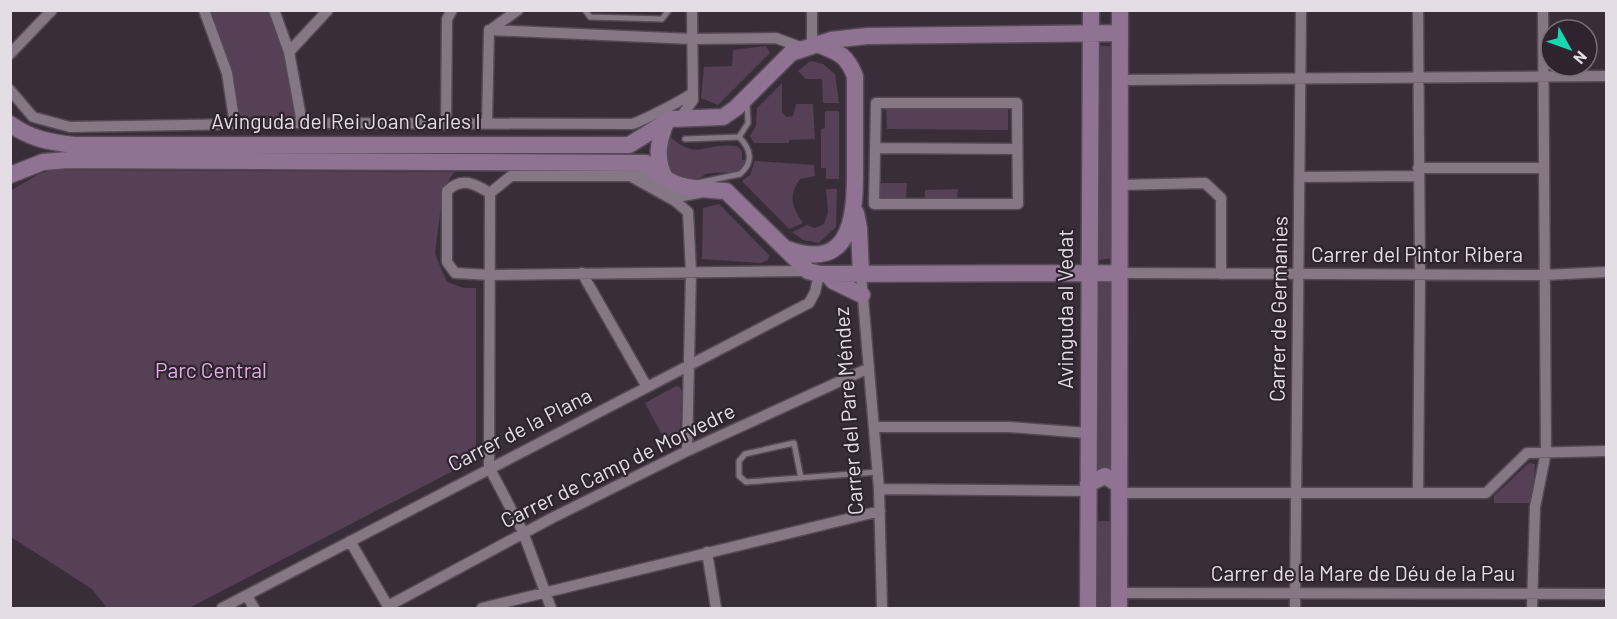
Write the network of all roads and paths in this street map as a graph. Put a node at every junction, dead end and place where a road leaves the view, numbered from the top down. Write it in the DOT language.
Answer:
graph roads {
  1 [pos="52,10"];
  2 [pos="204,10"];
  3 [pos="274,10"];
  4 [pos="328,10"];
  5 [pos="452,10"];
  6 [pos="518,10"];
  7 [pos="585,10"];
  8 [pos="669,10"];
  9 [pos="692,10"];
  10 [pos="812,10"];
  11 [pos="1091,10"];
  12 [pos="1120,10"];
  13 [pos="1301,10"];
  14 [pos="1418,10"];
  15 [pos="489,30"];
  16 [pos="1091,33"];
  17 [pos="1120,33"];
  18 [pos="692,39"];
  19 [pos="811,46"];
  20 [pos="289,52"];
  21 [pos="10,54"];
  22 [pos="1301,76"];
  23 [pos="1418,76"];
  24 [pos="1539,77"];
  25 [pos="1543,78"];
  26 [pos="1120,80"];
  27 [pos="10,90"];
  28 [pos="693,92"];
  29 [pos="748,95"];
  30 [pos="640,122"];
  31 [pos="669,122"];
  32 [pos="10,123"];
  33 [pos="302,123"];
  34 [pos="487,123"];
  35 [pos="235,125"];
  36 [pos="446,125"];
  37 [pos="739,137"];
  38 [pos="685,139"];
  39 [pos="875,148"];
  40 [pos="1017,149"];
  41 [pos="1543,168"];
  42 [pos="1418,172"];
  43 [pos="10,175"];
  44 [pos="630,176"];
  45 [pos="1300,177"];
  46 [pos="666,180"];
  47 [pos="1119,185"];
  48 [pos="685,189"];
  49 [pos="705,190"];
  50 [pos="490,193"];
  51 [pos="855,210"];
  52 [pos="782,247"];
  53 [pos="691,272"];
  54 [pos="1606,272"];
  55 [pos="582,273"];
  56 [pos="818,273"];
  57 [pos="1089,273"];
  58 [pos="1119,273"];
  59 [pos="861,274"];
  60 [pos="1221,274"];
  61 [pos="1300,274"];
  62 [pos="1420,274"];
  63 [pos="490,275"];
  64 [pos="1545,275"];
  65 [pos="862,295"];
  66 [pos="689,365"];
  67 [pos="869,368"];
  68 [pos="646,387"];
  69 [pos="874,427"];
  70 [pos="1088,433"];
  71 [pos="687,451"];
  72 [pos="1606,451"];
  73 [pos="1546,452"];
  74 [pos="489,467"];
  75 [pos="878,472"];
  76 [pos="801,478"];
  77 [pos="879,489"];
  78 [pos="1088,493"];
  79 [pos="1118,494"];
  80 [pos="1296,494"];
  81 [pos="1418,494"];
  82 [pos="880,511"];
  83 [pos="523,532"];
  84 [pos="350,541"];
  85 [pos="707,552"];
  86 [pos="545,593"];
  87 [pos="1295,594"];
  88 [pos="1533,594"];
  89 [pos="1606,594"];
  90 [pos="247,596"];
  91 [pos="1119,601"];
  92 [pos="389,608"];
  93 [pos="222,609"];
  94 [pos="254,609"];
  95 [pos="482,609"];
  96 [pos="551,609"];
  97 [pos="716,609"];
  98 [pos="882,609"];
  99 [pos="1088,609"];
  100 [pos="1295,609"];
  101 [pos="1532,609"];
  1 -- 21 [label="street"];
  2 -- 35 [label="street"];
  3 -- 20 [label="street"];
  4 -- 20 [label="street"];
  5 -- 36 [label="street"];
  6 -- 15 [label="street"];
  7 -- 8 [label="lane"];
  9 -- 18 [label="street"];
  10 -- 19 [label="street"];
  11 -- 16 [label="street, Avinguda al Vedat"];
  12 -- 17 [label="street"];
  13 -- 22 [label="street, Carrer de Germanies"];
  14 -- 23 [label="street"];
  15 -- 18 [label="street"];
  15 -- 34 [label="street"];
  16 -- 17 [label="street"];
  16 -- 19 [label="street"];
  16 -- 57 [label="street, Avinguda al Vedat"];
  17 -- 26 [label="street"];
  18 -- 19 [label="street"];
  18 -- 28 [label="street"];
  19 -- 29 [label="street"];
  19 -- 51 [label="street, Carrer del Pare Méndez"];
  20 -- 33 [label="street"];
  22 -- 23 [label="street"];
  22 -- 26 [label="street"];
  22 -- 45 [label="street, Carrer de Germanies"];
  23 -- 24 [label="street"];
  23 -- 42 [label="street"];
  25 -- 41 [label="street"];
  26 -- 47 [label="street"];
  27 -- 35 [label="street, Avinguda del Rei Joan Carles I"];
  28 -- 30 [label="street"];
  28 -- 31 [label="street"];
  29 -- 31 [label="street"];
  29 -- 37 [label="lane"];
  30 -- 31 [label="street, Avinguda del Rei Joan Carles I"];
  30 -- 34 [label="street, Avinguda del Rei Joan Carles I"];
  31 -- 32 [label="street, Avinguda del Rei Joan Carles I"];
  31 -- 46 [label="street"];
  33 -- 35 [label="street, Avinguda del Rei Joan Carles I"];
  33 -- 36 [label="street, Avinguda del Rei Joan Carles I"];
  34 -- 36 [label="street, Avinguda del Rei Joan Carles I"];
  37 -- 38 [label="lane"];
  37 -- 48 [label="lane"];
  39 -- 40 [label="street"];
  39 -- 40 [label="street"];
  39 -- 40 [label="street"];
  41 -- 42 [label="street"];
  41 -- 64 [label="street"];
  42 -- 45 [label="street"];
  42 -- 62 [label="street"];
  43 -- 46 [label="street, Avinguda del Rei Joan Carles I"];
  44 -- 49 [label="street, Avinguda del Rei Joan Carles I"];
  44 -- 50 [label="street, Avinguda del Rei Joan Carles I"];
  44 -- 53 [label="street, Avinguda del Rei Joan Carles I"];
  45 -- 61 [label="street, Carrer de Germanies"];
  46 -- 48 [label="street, Avinguda del Rei Joan Carles I"];
  47 -- 58 [label="street"];
  47 -- 60 [label="street"];
  48 -- 49 [label="street, Avinguda del Rei Joan Carles I"];
  49 -- 52 [label="street, Avinguda del Rei Joan Carles I"];
  50 -- 63 [label="street"];
  50 -- 63 [label="street"];
  51 -- 52 [label="street, Carrer del Pare Méndez"];
  51 -- 59 [label="street, Carrer del Pare Méndez"];
  52 -- 56 [label="street, Avinguda del Rei Joan Carles I"];
  53 -- 55 [label="street"];
  53 -- 56 [label="street"];
  53 -- 66 [label="street"];
  54 -- 64 [label="street, Carrer del Pintor Ribera"];
  55 -- 63 [label="street"];
  55 -- 68 [label="street"];
  56 -- 59 [label="street"];
  56 -- 65 [label="street, Avinguda del Rei Joan Carles I"];
  56 -- 66 [label="street, Carrer de la Plana"];
  57 -- 58 [label="street"];
  57 -- 59 [label="street"];
  57 -- 70 [label="street, Avinguda al Vedat"];
  58 -- 60 [label="street, Carrer del Pintor Ribera"];
  58 -- 79 [label="street"];
  59 -- 65 [label="street, Carrer del Pare Méndez"];
  60 -- 61 [label="street, Carrer del Pintor Ribera"];
  61 -- 62 [label="street, Carrer del Pintor Ribera"];
  61 -- 80 [label="street, Carrer de Germanies"];
  62 -- 64 [label="street, Carrer del Pintor Ribera"];
  62 -- 81 [label="street"];
  63 -- 74 [label="street"];
  64 -- 73 [label="street"];
  65 -- 67 [label="street, Carrer del Pare Méndez"];
  66 -- 68 [label="street, Carrer de la Plana"];
  66 -- 71 [label="street"];
  67 -- 69 [label="street, Carrer del Pare Méndez"];
  67 -- 71 [label="street, Carrer de Camp de Morvedre"];
  68 -- 74 [label="street, Carrer de la Plana"];
  69 -- 70 [label="street"];
  69 -- 75 [label="street, Carrer del Pare Méndez"];
  70 -- 78 [label="street, Avinguda al Vedat"];
  71 -- 83 [label="street, Carrer de Camp de Morvedre"];
  72 -- 73 [label="street"];
  73 -- 81 [label="street"];
  73 -- 88 [label="street"];
  74 -- 83 [label="street"];
  74 -- 84 [label="street, Carrer de la Plana"];
  75 -- 76 [label="lane"];
  75 -- 77 [label="street, Carrer del Pare Méndez"];
  76 -- 76 [label="lane"];
  77 -- 78 [label="street"];
  77 -- 82 [label="street, Carrer del Pare Méndez"];
  78 -- 79 [label="street"];
  78 -- 79 [label="street"];
  78 -- 99 [label="street, Avinguda al Vedat"];
  79 -- 80 [label="street"];
  79 -- 91 [label="street"];
  80 -- 81 [label="street"];
  80 -- 87 [label="street, Carrer de Germanies"];
  82 -- 85 [label="street"];
  82 -- 98 [label="street, Carrer del Pare Méndez"];
  83 -- 86 [label="street"];
  83 -- 92 [label="street, Carrer de Camp de Morvedre"];
  84 -- 90 [label="street, Carrer de la Plana"];
  84 -- 92 [label="street"];
  85 -- 86 [label="street"];
  85 -- 97 [label="street"];
  86 -- 95 [label="street"];
  86 -- 96 [label="street"];
  87 -- 88 [label="street, Carrer de la Mare de Déu de la Pau"];
  87 -- 91 [label="street, Carrer de la Mare de Déu de la Pau"];
  87 -- 100 [label="street, Carrer de Germanies"];
  88 -- 89 [label="street, Carrer de la Mare de Déu de la Pau"];
  88 -- 101 [label="street"];
  90 -- 93 [label="street, Carrer de la Plana"];
  90 -- 94 [label="street"];
}
